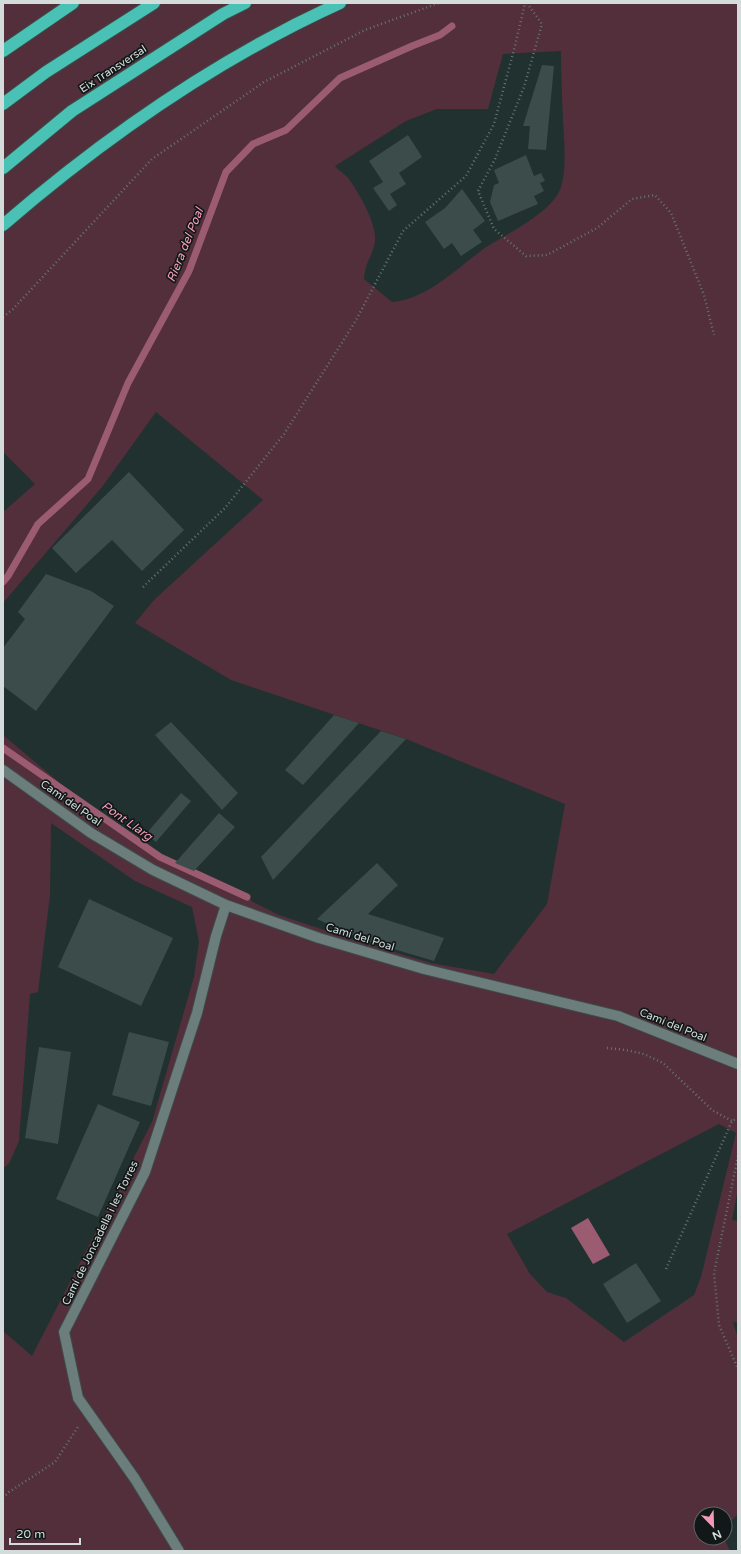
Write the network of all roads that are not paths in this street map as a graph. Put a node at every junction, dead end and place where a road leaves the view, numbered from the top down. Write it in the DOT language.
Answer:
graph roads {
  1 [pos="73,3"];
  2 [pos="154,3"];
  3 [pos="245,3"];
  4 [pos="340,3"];
  5 [pos="3,51"];
  6 [pos="3,104"];
  7 [pos="3,168"];
  8 [pos="3,224"];
  9 [pos="3,770"];
  10 [pos="226,904"];
  11 [pos="738,1064"];
  12 [pos="179,1551"];
  1 -- 5 [label="highway"];
  2 -- 6 [label="highway"];
  3 -- 7 [label="highway, Eix Transversal"];
  4 -- 8 [label="highway"];
  9 -- 10 [label="street, Camí del Poal"];
  10 -- 11 [label="street, Camí del Poal"];
  10 -- 12 [label="street, Camí de Joncadella i les Torres"];
}
